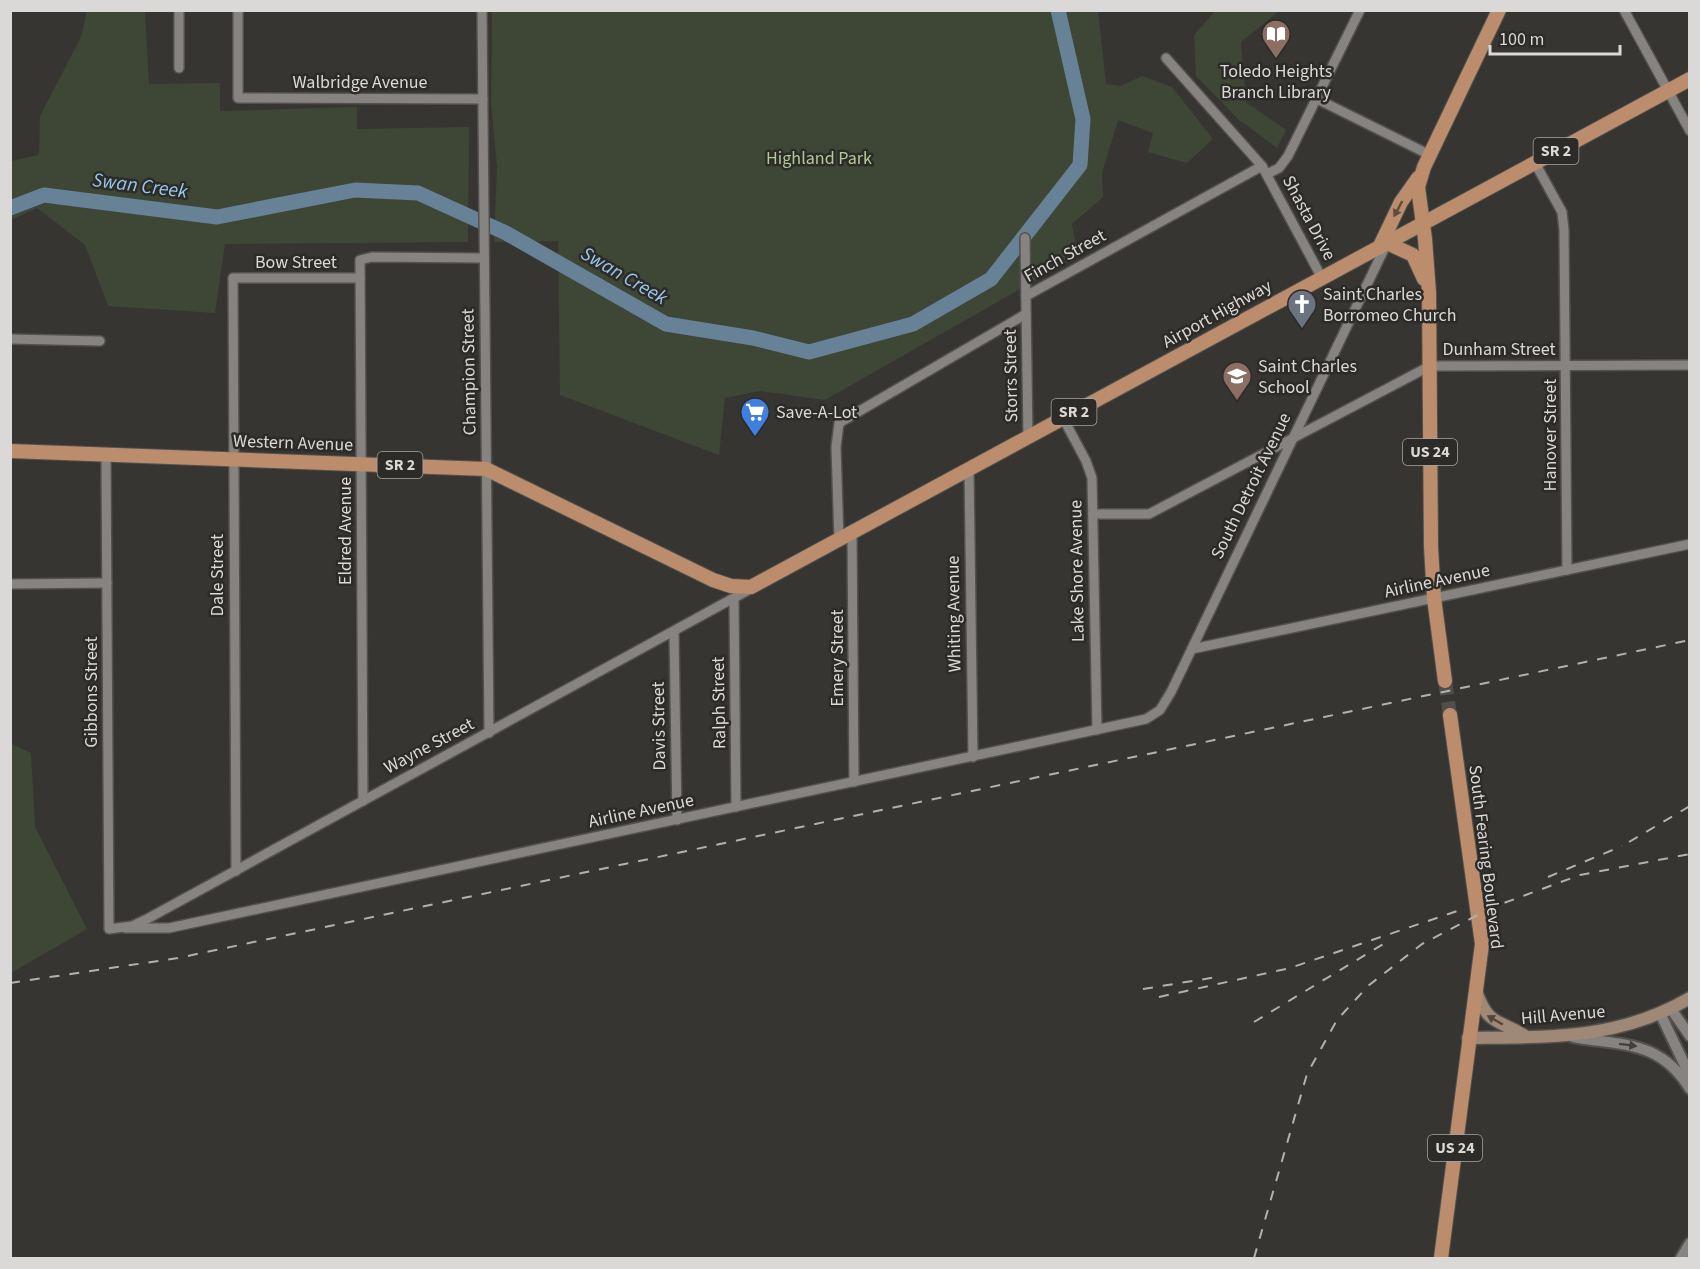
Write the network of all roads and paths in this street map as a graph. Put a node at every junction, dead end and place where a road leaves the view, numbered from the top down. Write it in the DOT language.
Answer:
graph roads {
  1 [pos="179,10"];
  2 [pos="238,10"];
  3 [pos="482,10"];
  4 [pos="1360,10"];
  5 [pos="1499,10"];
  6 [pos="1624,10"];
  7 [pos="1166,58"];
  8 [pos="179,68"];
  9 [pos="1689,79"];
  10 [pos="1668,91"];
  11 [pos="483,99"];
  12 [pos="1317,99"];
  13 [pos="1689,131"];
  14 [pos="1430,155"];
  15 [pos="1535,163"];
  16 [pos="1265,170"];
  17 [pos="1421,173"];
  18 [pos="1423,223"];
  19 [pos="1025,238"];
  20 [pos="1383,246"];
  21 [pos="484,258"];
  22 [pos="360,260"];
  23 [pos="233,278"];
  24 [pos="360,278"];
  25 [pos="1322,278"];
  26 [pos="1429,292"];
  27 [pos="1026,296"];
  28 [pos="1026,314"];
  29 [pos="10,339"];
  30 [pos="100,341"];
  31 [pos="1566,365"];
  32 [pos="1689,365"];
  33 [pos="1430,366"];
  34 [pos="1063,418"];
  35 [pos="1294,436"];
  36 [pos="1028,438"];
  37 [pos="10,451"];
  38 [pos="106,455"];
  39 [pos="233,459"];
  40 [pos="361,464"];
  41 [pos="486,469"];
  42 [pos="969,470"];
  43 [pos="1093,514"];
  44 [pos="852,534"];
  45 [pos="839,541"];
  46 [pos="1689,544"];
  47 [pos="1568,570"];
  48 [pos="107,583"];
  49 [pos="762,583"];
  50 [pos="10,584"];
  51 [pos="1434,598"];
  52 [pos="734,599"];
  53 [pos="674,632"];
  54 [pos="1192,649"];
  55 [pos="1445,681"];
  56 [pos="1160,710"];
  57 [pos="1450,715"];
  58 [pos="1097,730"];
  59 [pos="489,733"];
  60 [pos="973,757"];
  61 [pos="854,782"];
  62 [pos="363,801"];
  63 [pos="736,807"];
  64 [pos="678,820"];
  65 [pos="236,871"];
  66 [pos="125,928"];
  67 [pos="109,929"];
  68 [pos="1476,991"];
  69 [pos="1689,998"];
  70 [pos="1666,1012"];
  71 [pos="1570,1036"];
  72 [pos="1689,1036"];
  73 [pos="1526,1037"];
  74 [pos="1468,1038"];
  75 [pos="1689,1076"];
  76 [pos="1689,1089"];
  77 [pos="1689,1242"];
  78 [pos="1441,1258"];
  79 [pos="1681,1258"];
  1 -- 8 [label="street"];
  2 -- 11 [label="street, Walbridge Avenue"];
  3 -- 11 [label="street, Champion Street"];
  4 -- 12 [label="street, Shasta Drive"];
  5 -- 14 [label="main road, US 24"];
  6 -- 10 [label="street"];
  7 -- 16 [label="street"];
  9 -- 10 [label="main road, Airport Highway / SR 2"];
  10 -- 13 [label="street"];
  10 -- 15 [label="main road, Airport Highway / SR 2"];
  11 -- 21 [label="street, Champion Street"];
  12 -- 14 [label="street"];
  12 -- 16 [label="street, Shasta Drive"];
  14 -- 17 [label="main road, US 24"];
  15 -- 18 [label="main road, Airport Highway / SR 2"];
  15 -- 31 [label="street, Hanover Street"];
  16 -- 25 [label="street, Shasta Drive"];
  16 -- 27 [label="street, Finch Street"];
  17 -- 18 [label="main road, US 24"];
  17 -- 20 [label="main road, one-way"];
  18 -- 20 [label="main road, Airport Highway / SR 2"];
  18 -- 26 [label="main road, US 24"];
  19 -- 27 [label="street"];
  20 -- 25 [label="main road, Airport Highway / SR 2"];
  20 -- 26 [label="main road"];
  20 -- 35 [label="street, South Detroit Avenue"];
  21 -- 22 [label="street, Bow Street"];
  21 -- 41 [label="street, Champion Street"];
  22 -- 24 [label="street, Eldred Avenue"];
  23 -- 24 [label="street, Bow Street"];
  23 -- 39 [label="street, Dale Street"];
  24 -- 40 [label="street, Eldred Avenue"];
  25 -- 34 [label="main road, Airport Highway / SR 2"];
  26 -- 33 [label="main road, US 24"];
  27 -- 28 [label="street, Finch Street"];
  28 -- 36 [label="street, Storrs Street"];
  28 -- 45 [label="street"];
  29 -- 30 [label="street"];
  31 -- 32 [label="street, Dunham Street"];
  31 -- 33 [label="street, Dunham Street"];
  31 -- 47 [label="street, Hanover Street"];
  33 -- 35 [label="street, Dunham Street"];
  33 -- 51 [label="main road, US 24"];
  34 -- 36 [label="main road, Airport Highway / SR 2"];
  34 -- 43 [label="street, Lake Shore Avenue"];
  35 -- 43 [label="street, Dunham Street"];
  35 -- 54 [label="street, South Detroit Avenue"];
  36 -- 42 [label="main road, Airport Highway / SR 2"];
  37 -- 38 [label="main road, Western Avenue / SR 2"];
  38 -- 39 [label="main road, Western Avenue / SR 2"];
  38 -- 48 [label="street, Gibbons Street"];
  39 -- 40 [label="main road, Western Avenue / SR 2"];
  39 -- 65 [label="street, Dale Street"];
  40 -- 41 [label="main road, Western Avenue / SR 2"];
  40 -- 62 [label="street, Eldred Avenue"];
  41 -- 49 [label="main road, Western Avenue / SR 2"];
  41 -- 59 [label="street, Champion Street"];
  42 -- 44 [label="main road, Airport Highway / SR 2"];
  42 -- 60 [label="street, Whiting Avenue"];
  43 -- 58 [label="street, Lake Shore Avenue"];
  44 -- 45 [label="main road, Airport Highway / SR 2"];
  44 -- 61 [label="street, Emery Street"];
  45 -- 49 [label="main road, Airport Highway / SR 2"];
  46 -- 47 [label="street, Airline Avenue"];
  47 -- 51 [label="street, Airline Avenue"];
  48 -- 50 [label="street"];
  48 -- 67 [label="street, Gibbons Street"];
  49 -- 52 [label="street, Wayne Street"];
  51 -- 54 [label="street, Airline Avenue"];
  51 -- 55 [label="main road, US 24"];
  52 -- 53 [label="street, Wayne Street"];
  52 -- 63 [label="street, Ralph Street"];
  53 -- 59 [label="street, Wayne Street"];
  53 -- 64 [label="street, Davis Street"];
  54 -- 56 [label="street, South Detroit Avenue"];
  56 -- 58 [label="street, Airline Avenue"];
  57 -- 68 [label="main road, South Fearing Boulevard / US 24"];
  58 -- 60 [label="street, Airline Avenue"];
  59 -- 62 [label="street, Wayne Street"];
  60 -- 61 [label="street, Airline Avenue"];
  61 -- 63 [label="street, Airline Avenue"];
  62 -- 65 [label="street, Wayne Street"];
  63 -- 64 [label="street, Airline Avenue"];
  64 -- 66 [label="street, Airline Avenue"];
  65 -- 66 [label="street, Wayne Street"];
  66 -- 67 [label="street, Wayne Street"];
  73 -- 68 [label="main road, one-way"];
  68 -- 74 [label="main road, South Fearing Boulevard / US 24"];
  69 -- 70 [label="main road, Hill Avenue"];
  70 -- 71 [label="main road, Hill Avenue"];
  70 -- 72 [label="street"];
  70 -- 75 [label="street"];
  71 -- 73 [label="main road, Hill Avenue"];
  71 -- 76 [label="street, one-way"];
  73 -- 74 [label="main road, Hill Avenue"];
  74 -- 78 [label="main road, US 24"];
  77 -- 79 [label="street"];
}
